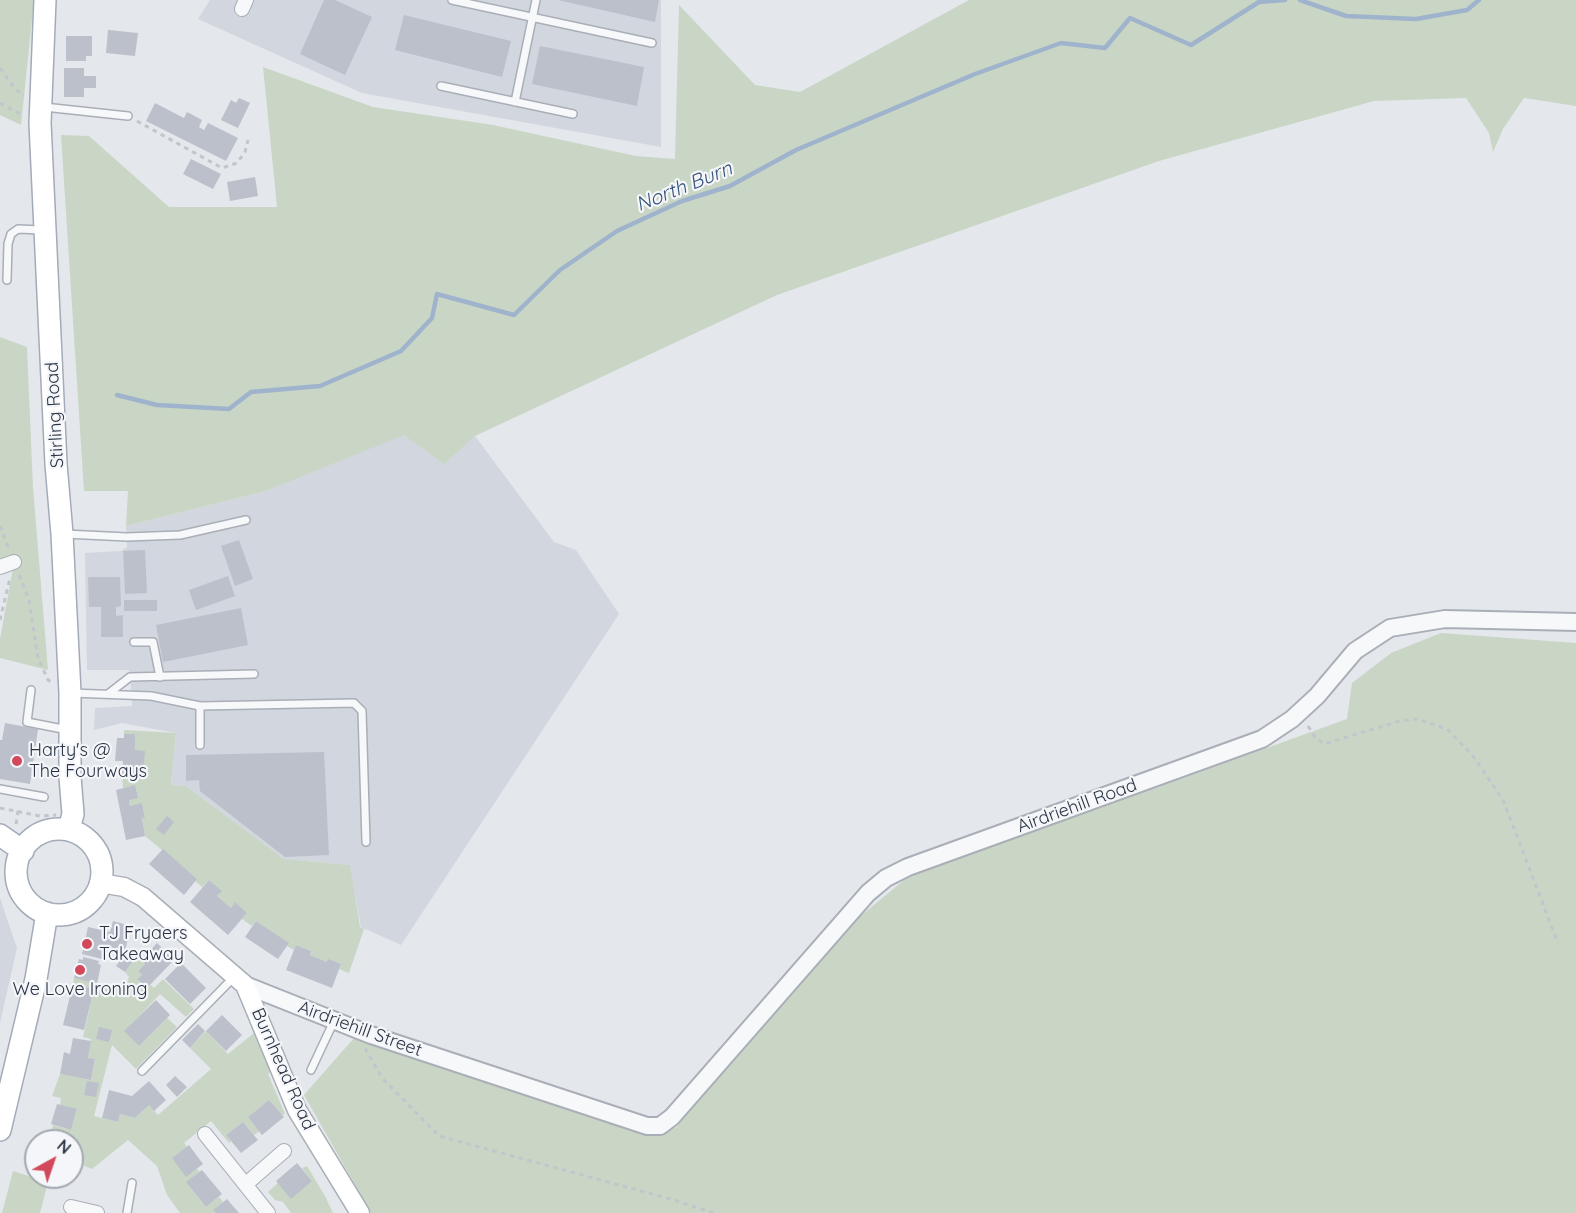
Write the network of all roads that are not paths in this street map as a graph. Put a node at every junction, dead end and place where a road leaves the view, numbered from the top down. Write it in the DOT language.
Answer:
graph roads {
  1 [pos="45,0"];
  2 [pos="453,0"];
  3 [pos="536,0"];
  4 [pos="532,18"];
  5 [pos="652,43"];
  6 [pos="441,86"];
  7 [pos="515,102"];
  8 [pos="40,109"];
  9 [pos="573,114"];
  10 [pos="128,116"];
  11 [pos="46,230"];
  12 [pos="8,280"];
  13 [pos="246,520"];
  14 [pos="62,534"];
  15 [pos="14,562"];
  16 [pos="0,567"];
  17 [pos="1576,622"];
  18 [pos="134,642"];
  19 [pos="254,674"];
  20 [pos="160,677"];
  21 [pos="31,690"];
  22 [pos="70,693"];
  23 [pos="108,694"];
  24 [pos="200,706"];
  25 [pos="70,730"];
  26 [pos="200,745"];
  27 [pos="0,789"];
  28 [pos="44,797"];
  29 [pos="71,822"];
  30 [pos="0,835"];
  31 [pos="366,842"];
  32 [pos="23,851"];
  33 [pos="100,883"];
  34 [pos="47,913"];
  35 [pos="240,981"];
  36 [pos="334,1021"];
  37 [pos="311,1070"];
  38 [pos="142,1071"];
  39 [pos="646,1126"];
  40 [pos="0,1130"];
  41 [pos="205,1134"];
  42 [pos="284,1151"];
  43 [pos="132,1183"];
  44 [pos="246,1184"];
  45 [pos="71,1207"];
  46 [pos="97,1213"];
  47 [pos="126,1213"];
  48 [pos="268,1213"];
  49 [pos="360,1213"];
  1 -- 8 [label="main road, Stirling Road"];
  2 -- 4 [label="lane"];
  3 -- 4 [label="lane"];
  4 -- 5 [label="lane"];
  4 -- 7 [label="lane"];
  6 -- 7 [label="lane"];
  7 -- 9 [label="lane"];
  8 -- 10 [label="lane"];
  8 -- 11 [label="main road, Stirling Road"];
  11 -- 12 [label="lane"];
  11 -- 14 [label="main road, Stirling Road"];
  13 -- 14 [label="lane"];
  14 -- 22 [label="main road, Stirling Road"];
  15 -- 16 [label="street"];
  17 -- 39 [label="street, Airdriehill Road"];
  18 -- 20 [label="lane"];
  19 -- 20 [label="lane"];
  20 -- 23 [label="lane"];
  21 -- 25 [label="lane"];
  22 -- 23 [label="lane"];
  22 -- 25 [label="main road, Stirling Road"];
  23 -- 24 [label="lane"];
  24 -- 26 [label="lane"];
  24 -- 31 [label="lane"];
  25 -- 29 [label="main road, Stirling Road"];
  27 -- 28 [label="lane"];
  29 -- 32 [label="main road"];
  29 -- 33 [label="main road"];
  30 -- 32 [label="main road"];
  32 -- 34 [label="main road"];
  33 -- 34 [label="main road"];
  33 -- 35 [label="main road, Airdriehill Street"];
  34 -- 40 [label="main road"];
  35 -- 36 [label="street, Airdriehill Street"];
  35 -- 38 [label="lane"];
  35 -- 49 [label="main road, Burnhead Road"];
  36 -- 37 [label="lane"];
  36 -- 39 [label="street, Airdriehill Street"];
  41 -- 44 [label="street"];
  42 -- 44 [label="street"];
  43 -- 47 [label="lane"];
  44 -- 48 [label="street"];
  45 -- 46 [label="street"];
}
